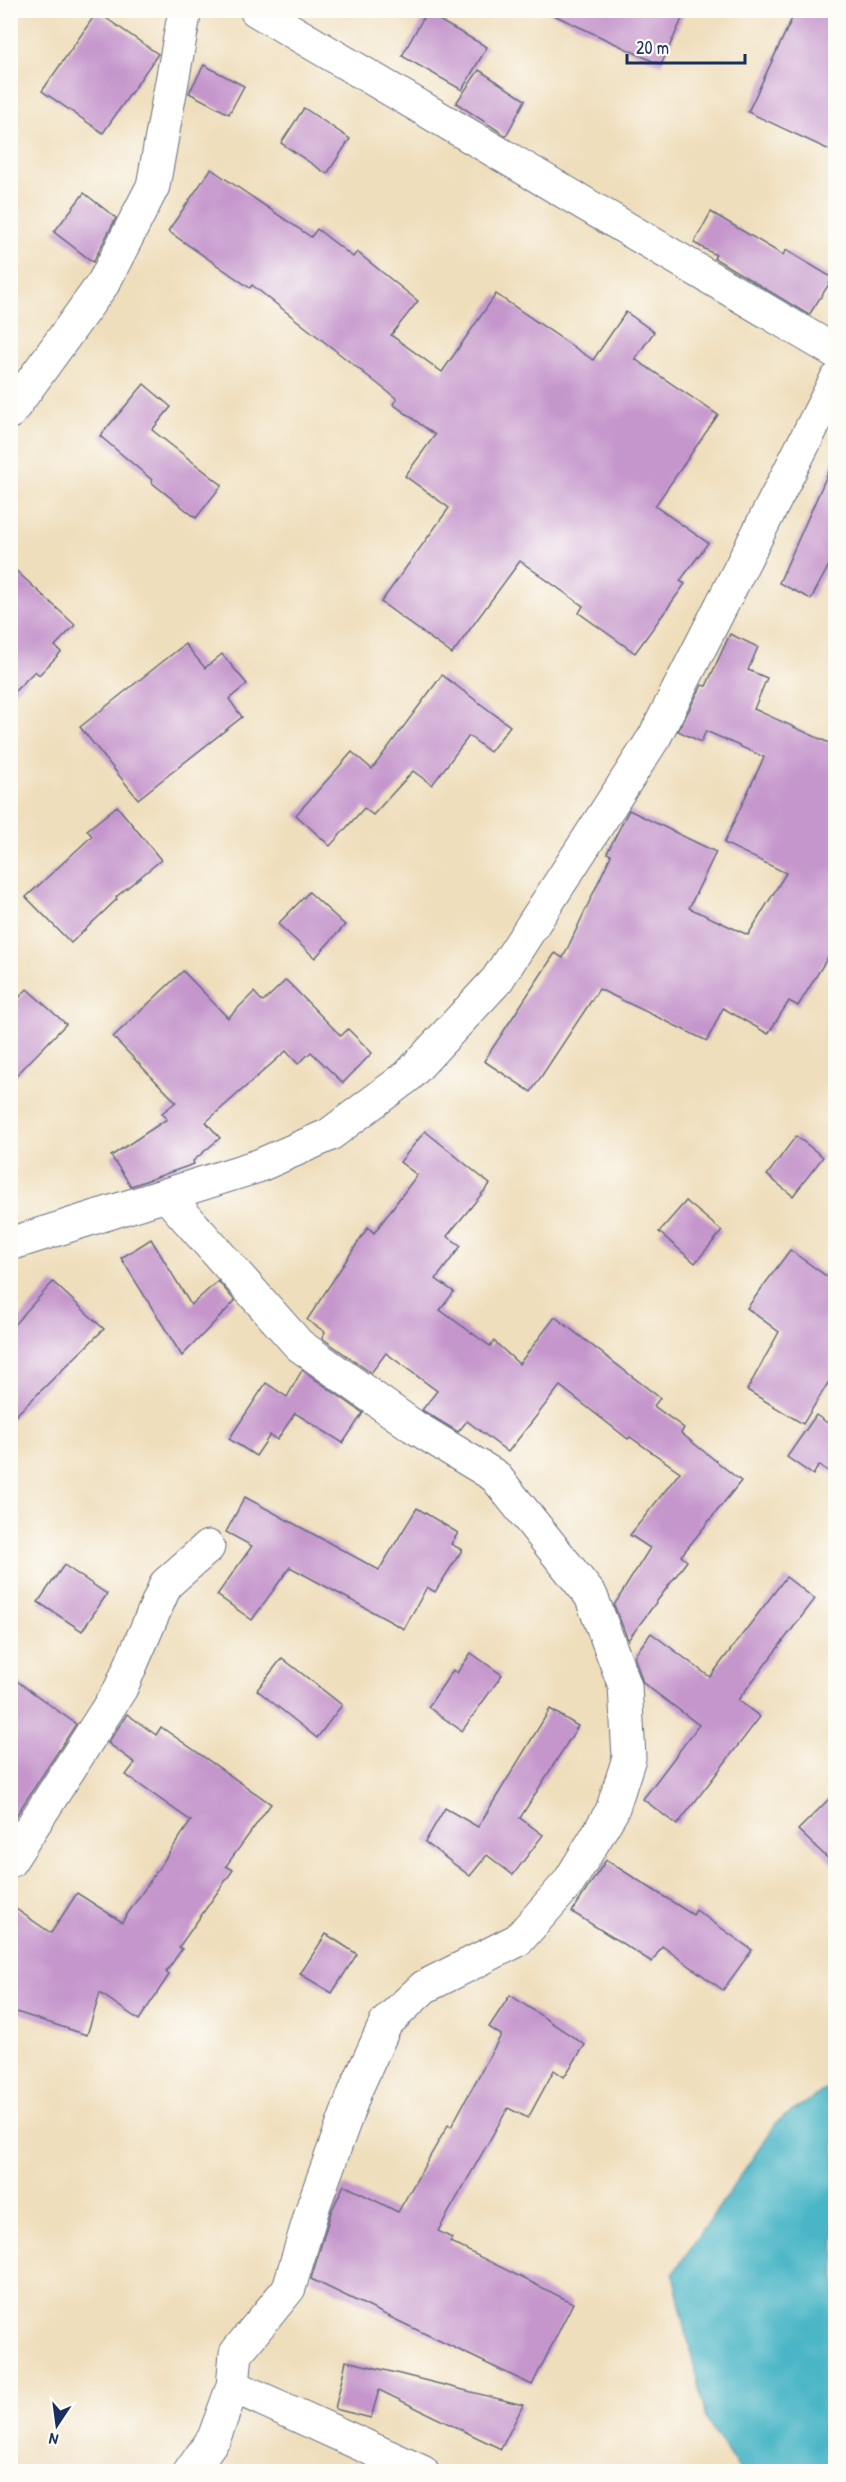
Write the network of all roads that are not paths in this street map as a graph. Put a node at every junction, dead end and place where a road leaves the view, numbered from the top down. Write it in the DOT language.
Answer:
graph roads {
  1 [pos="185,10"];
  2 [pos="256,10"];
  3 [pos="836,352"];
  4 [pos="836,380"];
  5 [pos="10,412"];
  6 [pos="167,1196"];
  7 [pos="10,1244"];
  8 [pos="208,1547"];
  9 [pos="10,1861"];
  10 [pos="233,2386"];
  11 [pos="190,2472"];
  12 [pos="422,2472"];
  1 -- 5 [label="street"];
  2 -- 3 [label="street"];
  4 -- 6 [label="street"];
  6 -- 7 [label="street"];
  6 -- 10 [label="street"];
  8 -- 9 [label="street"];
  10 -- 11 [label="street"];
  10 -- 12 [label="street"];
}
